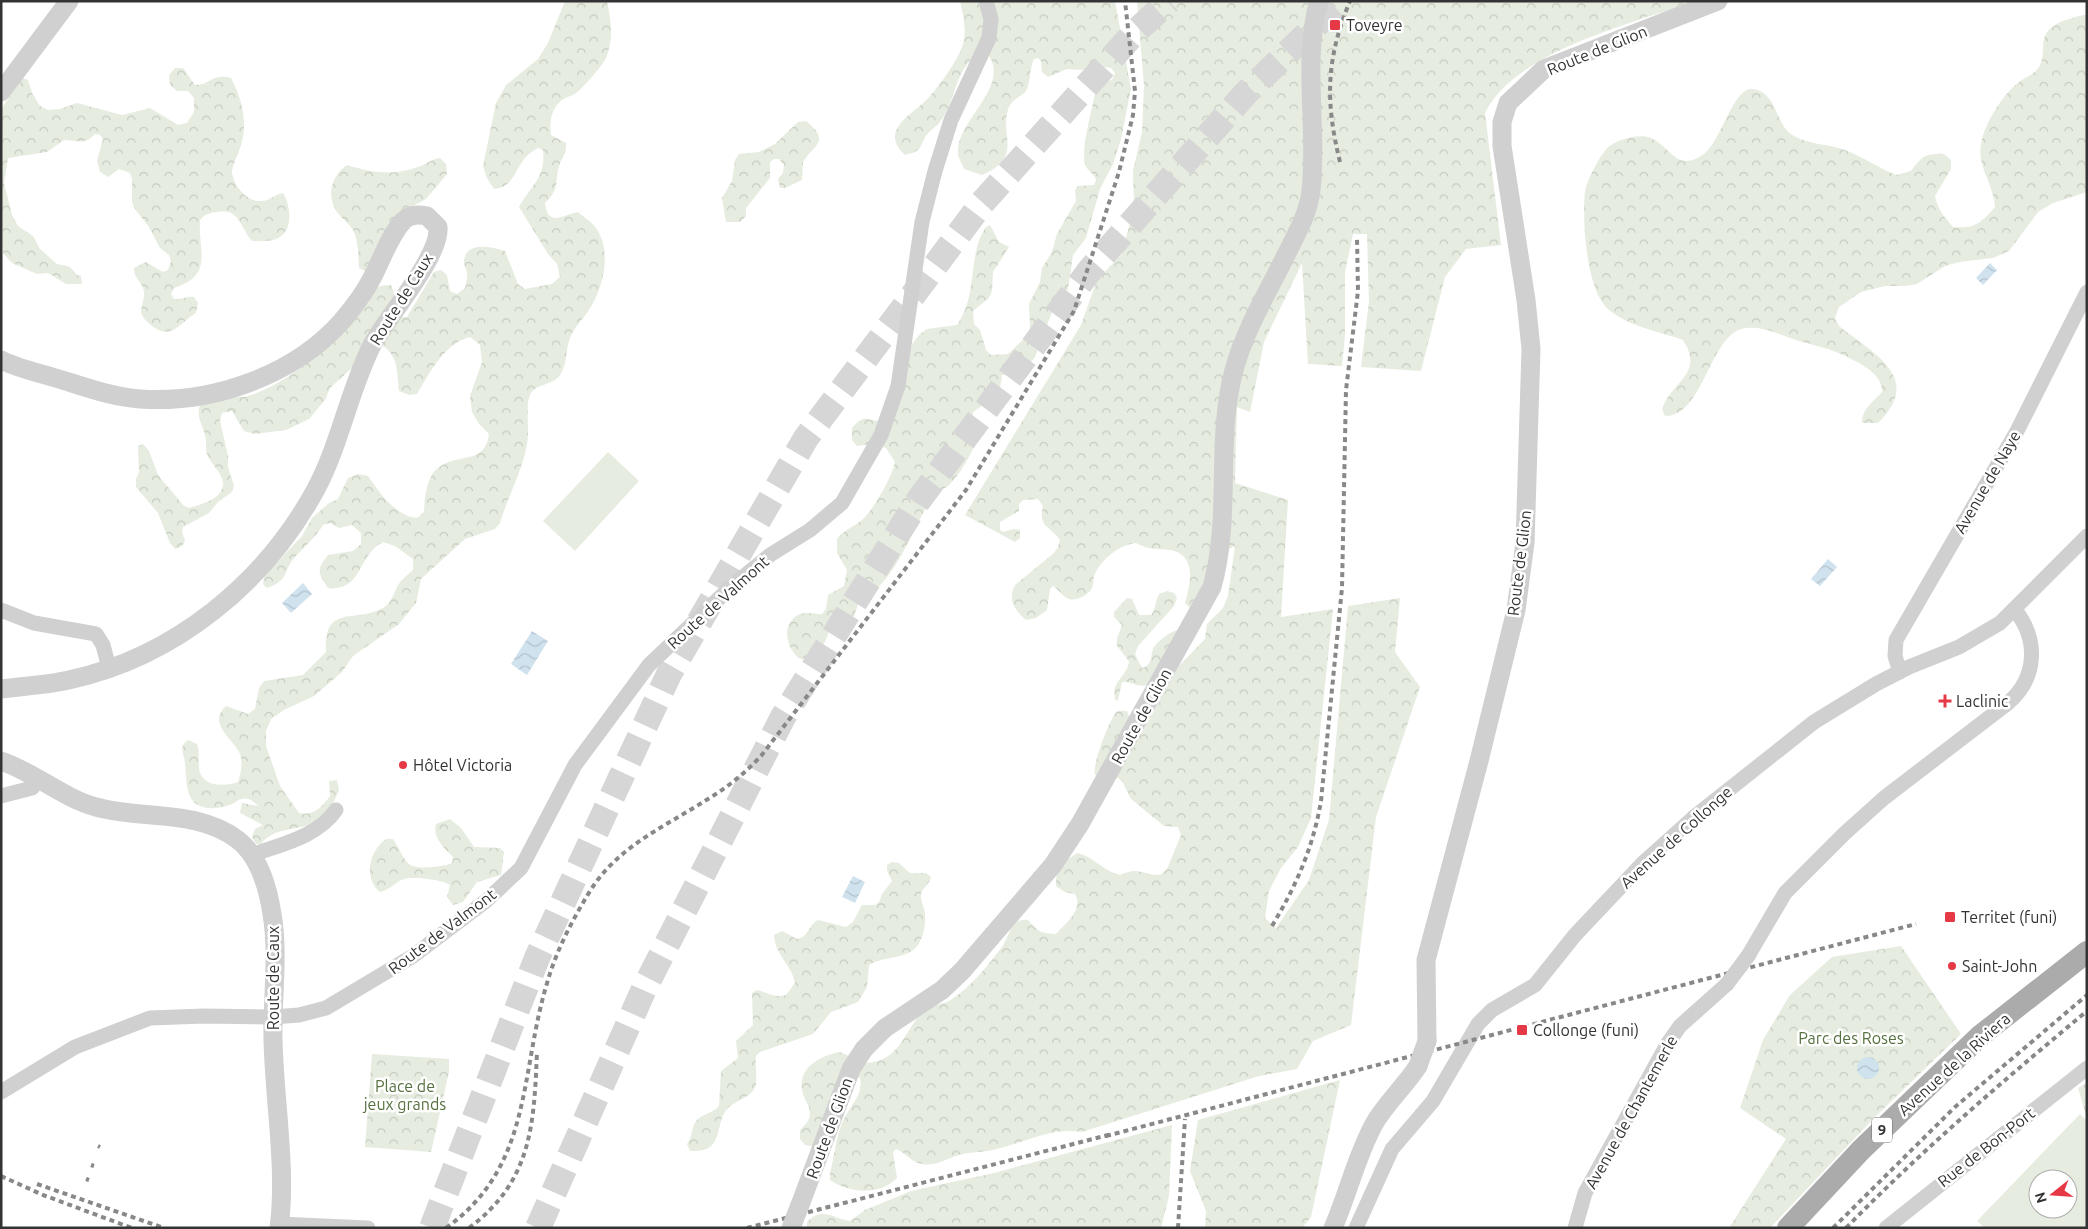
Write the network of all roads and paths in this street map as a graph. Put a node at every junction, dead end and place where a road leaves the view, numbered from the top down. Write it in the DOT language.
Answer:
graph roads {
  1 [pos="69,1"];
  2 [pos="986,1"];
  3 [pos="1319,1"];
  4 [pos="1718,1"];
  5 [pos="1,92"];
  6 [pos="2087,292"];
  7 [pos="1,360"];
  8 [pos="2087,536"];
  9 [pos="1,610"];
  10 [pos="2014,610"];
  11 [pos="109,668"];
  12 [pos="1900,672"];
  13 [pos="1,689"];
  14 [pos="1,761"];
  15 [pos="40,779"];
  16 [pos="1,796"];
  17 [pos="336,810"];
  18 [pos="252,855"];
  19 [pos="2087,952"];
  20 [pos="273,1017"];
  21 [pos="2087,1068"];
  22 [pos="1,1092"];
  23 [pos="279,1226"];
  24 [pos="368,1228"];
  25 [pos="791,1228"];
  26 [pos="1333,1228"];
  27 [pos="1356,1228"];
  28 [pos="1575,1228"];
  29 [pos="1788,1228"];
  30 [pos="1886,1228"];
  1 -- 5 [label="street"];
  2 -- 20 [label="street, Route de Valmont"];
  3 -- 25 [label="street, Route de Glion, bridge"];
  4 -- 26 [label="street, Route de Glion, bridge"];
  6 -- 12 [label="street, Avenue de Naye"];
  7 -- 11 [label="street, Route de Caux"];
  8 -- 10 [label="street, Avenue de Collonge"];
  9 -- 11 [label="street"];
  10 -- 12 [label="street, Avenue de Collonge"];
  10 -- 28 [label="street, Avenue de Chantemerle, bridge"];
  11 -- 13 [label="street, Route de Caux"];
  12 -- 27 [label="street, Avenue de Collonge"];
  14 -- 15 [label="street, Route de Caux"];
  15 -- 16 [label="street"];
  15 -- 18 [label="street, Route de Caux"];
  17 -- 18 [label="street"];
  18 -- 20 [label="street, Route de Caux"];
  19 -- 29 [label="main road, Avenue de la Riviera / 9"];
  20 -- 22 [label="street, Route de Valmont"];
  20 -- 23 [label="street, Route de Caux"];
  21 -- 30 [label="street, Rue de Bon-Port"];
  23 -- 24 [label="street"];
}
